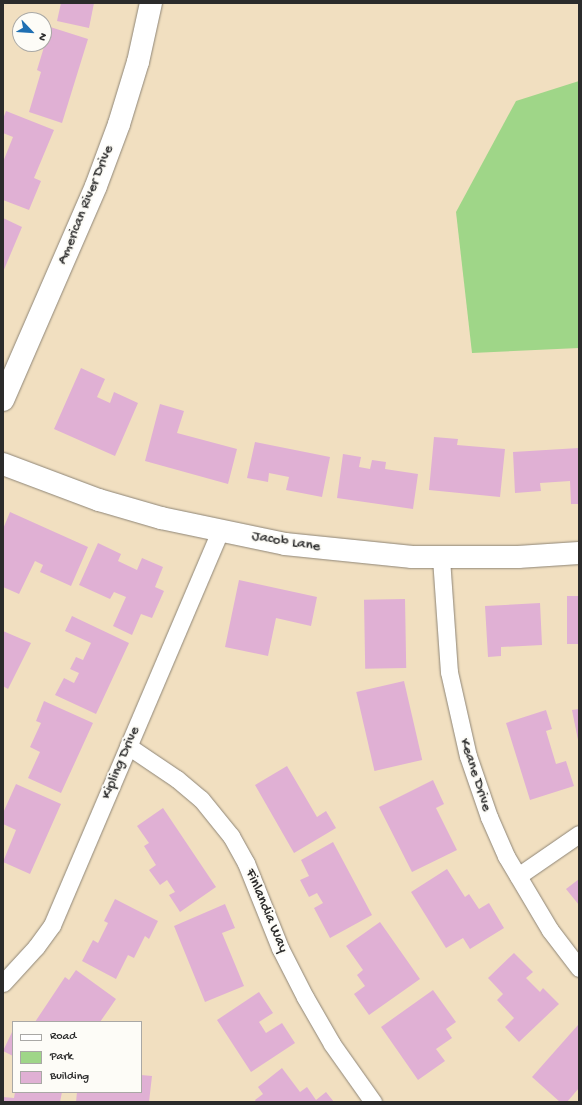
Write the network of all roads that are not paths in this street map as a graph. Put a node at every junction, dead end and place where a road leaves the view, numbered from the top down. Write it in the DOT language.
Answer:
graph roads {
  1 [pos="151,3"];
  2 [pos="3,400"];
  3 [pos="3,464"];
  4 [pos="220,532"];
  5 [pos="579,553"];
  6 [pos="441,558"];
  7 [pos="128,746"];
  8 [pos="579,834"];
  9 [pos="518,876"];
  10 [pos="579,968"];
  11 [pos="3,983"];
  12 [pos="373,1102"];
  1 -- 2 [label="street, American River Drive"];
  3 -- 4 [label="street, Jacob Lane"];
  4 -- 6 [label="street, Jacob Lane"];
  4 -- 7 [label="street, Kipling Drive"];
  5 -- 6 [label="street, Jacob Lane"];
  6 -- 9 [label="street, Keane Drive"];
  7 -- 11 [label="street, Kipling Drive"];
  7 -- 12 [label="street, Finlandia Way"];
  8 -- 9 [label="street"];
  9 -- 10 [label="street, Keane Drive"];
}
